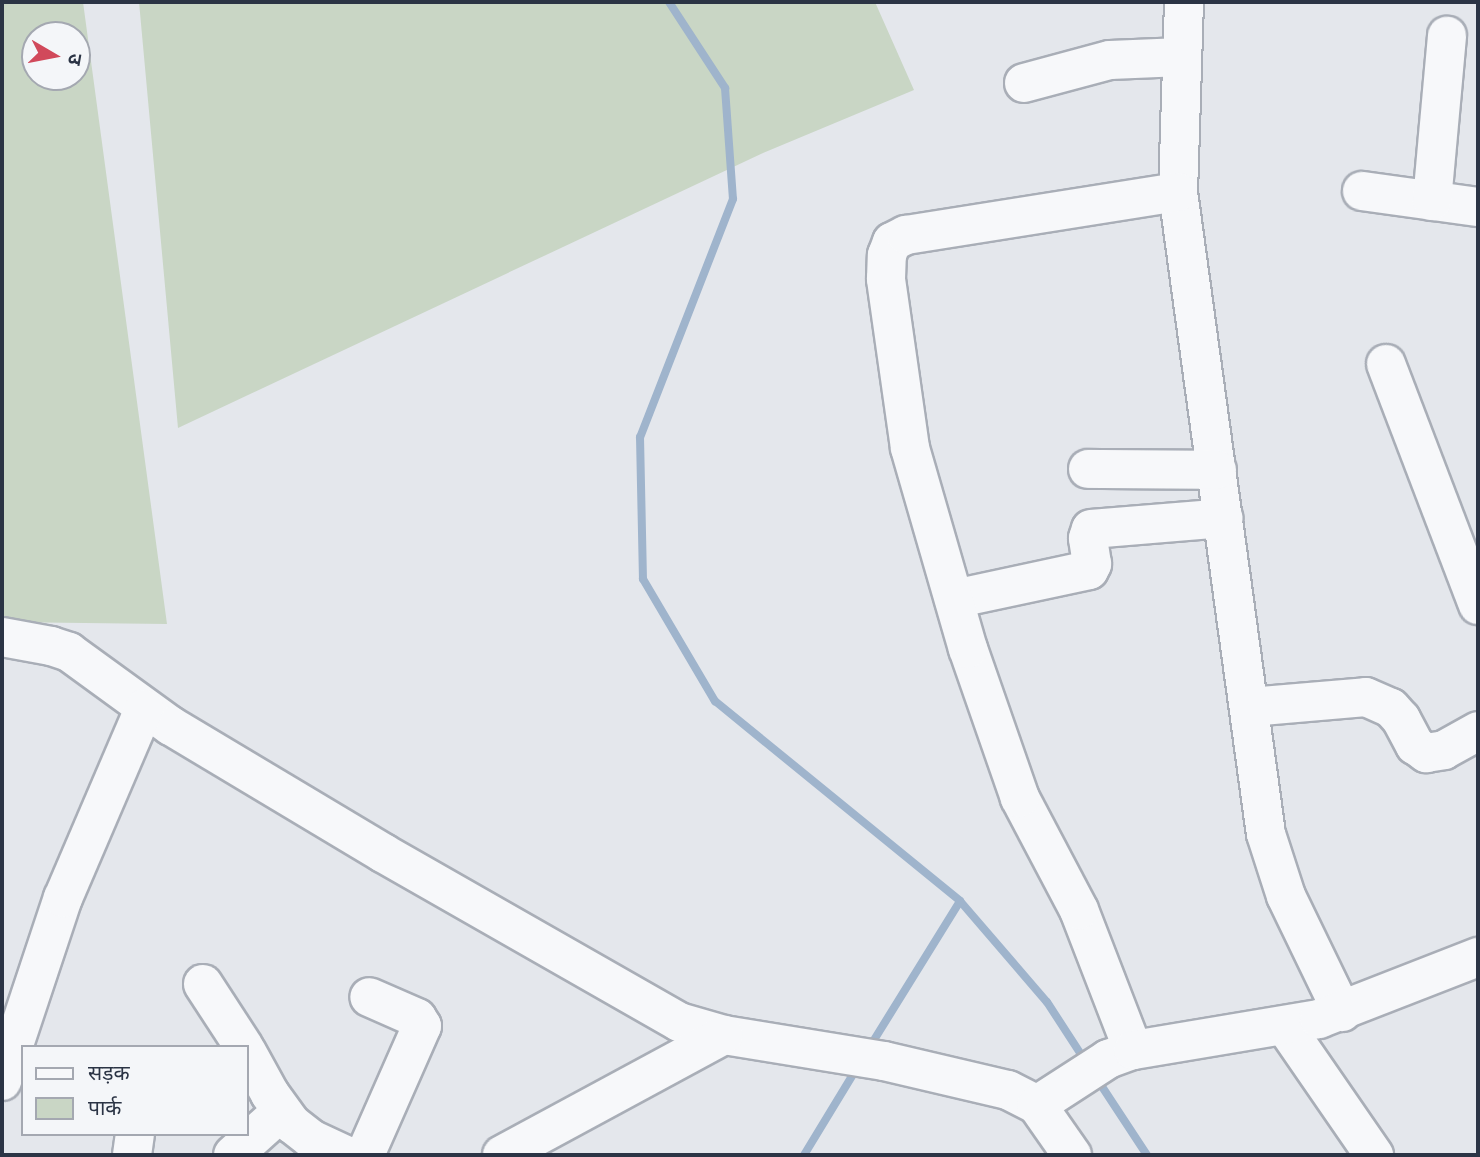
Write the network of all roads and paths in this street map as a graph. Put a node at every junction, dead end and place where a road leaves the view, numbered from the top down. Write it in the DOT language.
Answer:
graph roads {
  1 [pos="1184,2"];
  2 [pos="1447,36"];
  3 [pos="1182,57"];
  4 [pos="1024,83"];
  5 [pos="1362,191"];
  6 [pos="1178,192"];
  7 [pos="1432,201"];
  8 [pos="1478,207"];
  9 [pos="1386,365"];
  10 [pos="1088,469"];
  11 [pos="1217,470"];
  12 [pos="1224,518"];
  13 [pos="954,599"];
  14 [pos="1478,605"];
  15 [pos="2,637"];
  16 [pos="1250,707"];
  17 [pos="144,709"];
  18 [pos="1478,731"];
  19 [pos="1478,957"];
  20 [pos="203,984"];
  21 [pos="17,988"];
  22 [pos="369,998"];
  23 [pos="1342,1012"];
  24 [pos="1285,1026"];
  25 [pos="724,1035"];
  26 [pos="243,1045"];
  27 [pos="1133,1050"];
  28 [pos="248,1054"];
  29 [pos="2,1081"];
  30 [pos="1037,1105"];
  31 [pos="281,1112"];
  32 [pos="135,1136"];
  33 [pos="132,1155"];
  34 [pos="233,1155"];
  35 [pos="346,1155"];
  36 [pos="365,1155"];
  37 [pos="502,1155"];
  38 [pos="1072,1155"];
  39 [pos="1374,1155"];
  1 -- 3 [label="street"];
  2 -- 7 [label="street"];
  3 -- 4 [label="street"];
  3 -- 6 [label="street"];
  5 -- 7 [label="street"];
  6 -- 11 [label="street"];
  6 -- 13 [label="street"];
  7 -- 8 [label="street"];
  9 -- 14 [label="street"];
  10 -- 11 [label="street"];
  11 -- 12 [label="street"];
  12 -- 13 [label="street"];
  12 -- 16 [label="street"];
  13 -- 27 [label="street"];
  15 -- 17 [label="street"];
  16 -- 18 [label="street"];
  16 -- 23 [label="street"];
  17 -- 21 [label="street"];
  17 -- 25 [label="street"];
  19 -- 23 [label="street"];
  20 -- 26 [label="street"];
  21 -- 29 [label="street"];
  22 -- 36 [label="street"];
  23 -- 24 [label="street"];
  24 -- 27 [label="street"];
  24 -- 39 [label="street"];
  25 -- 30 [label="street"];
  25 -- 37 [label="street"];
  27 -- 30 [label="street"];
  28 -- 31 [label="street"];
  30 -- 38 [label="street"];
  31 -- 34 [label="street"];
  31 -- 35 [label="street"];
  32 -- 33 [label="street"];
}
